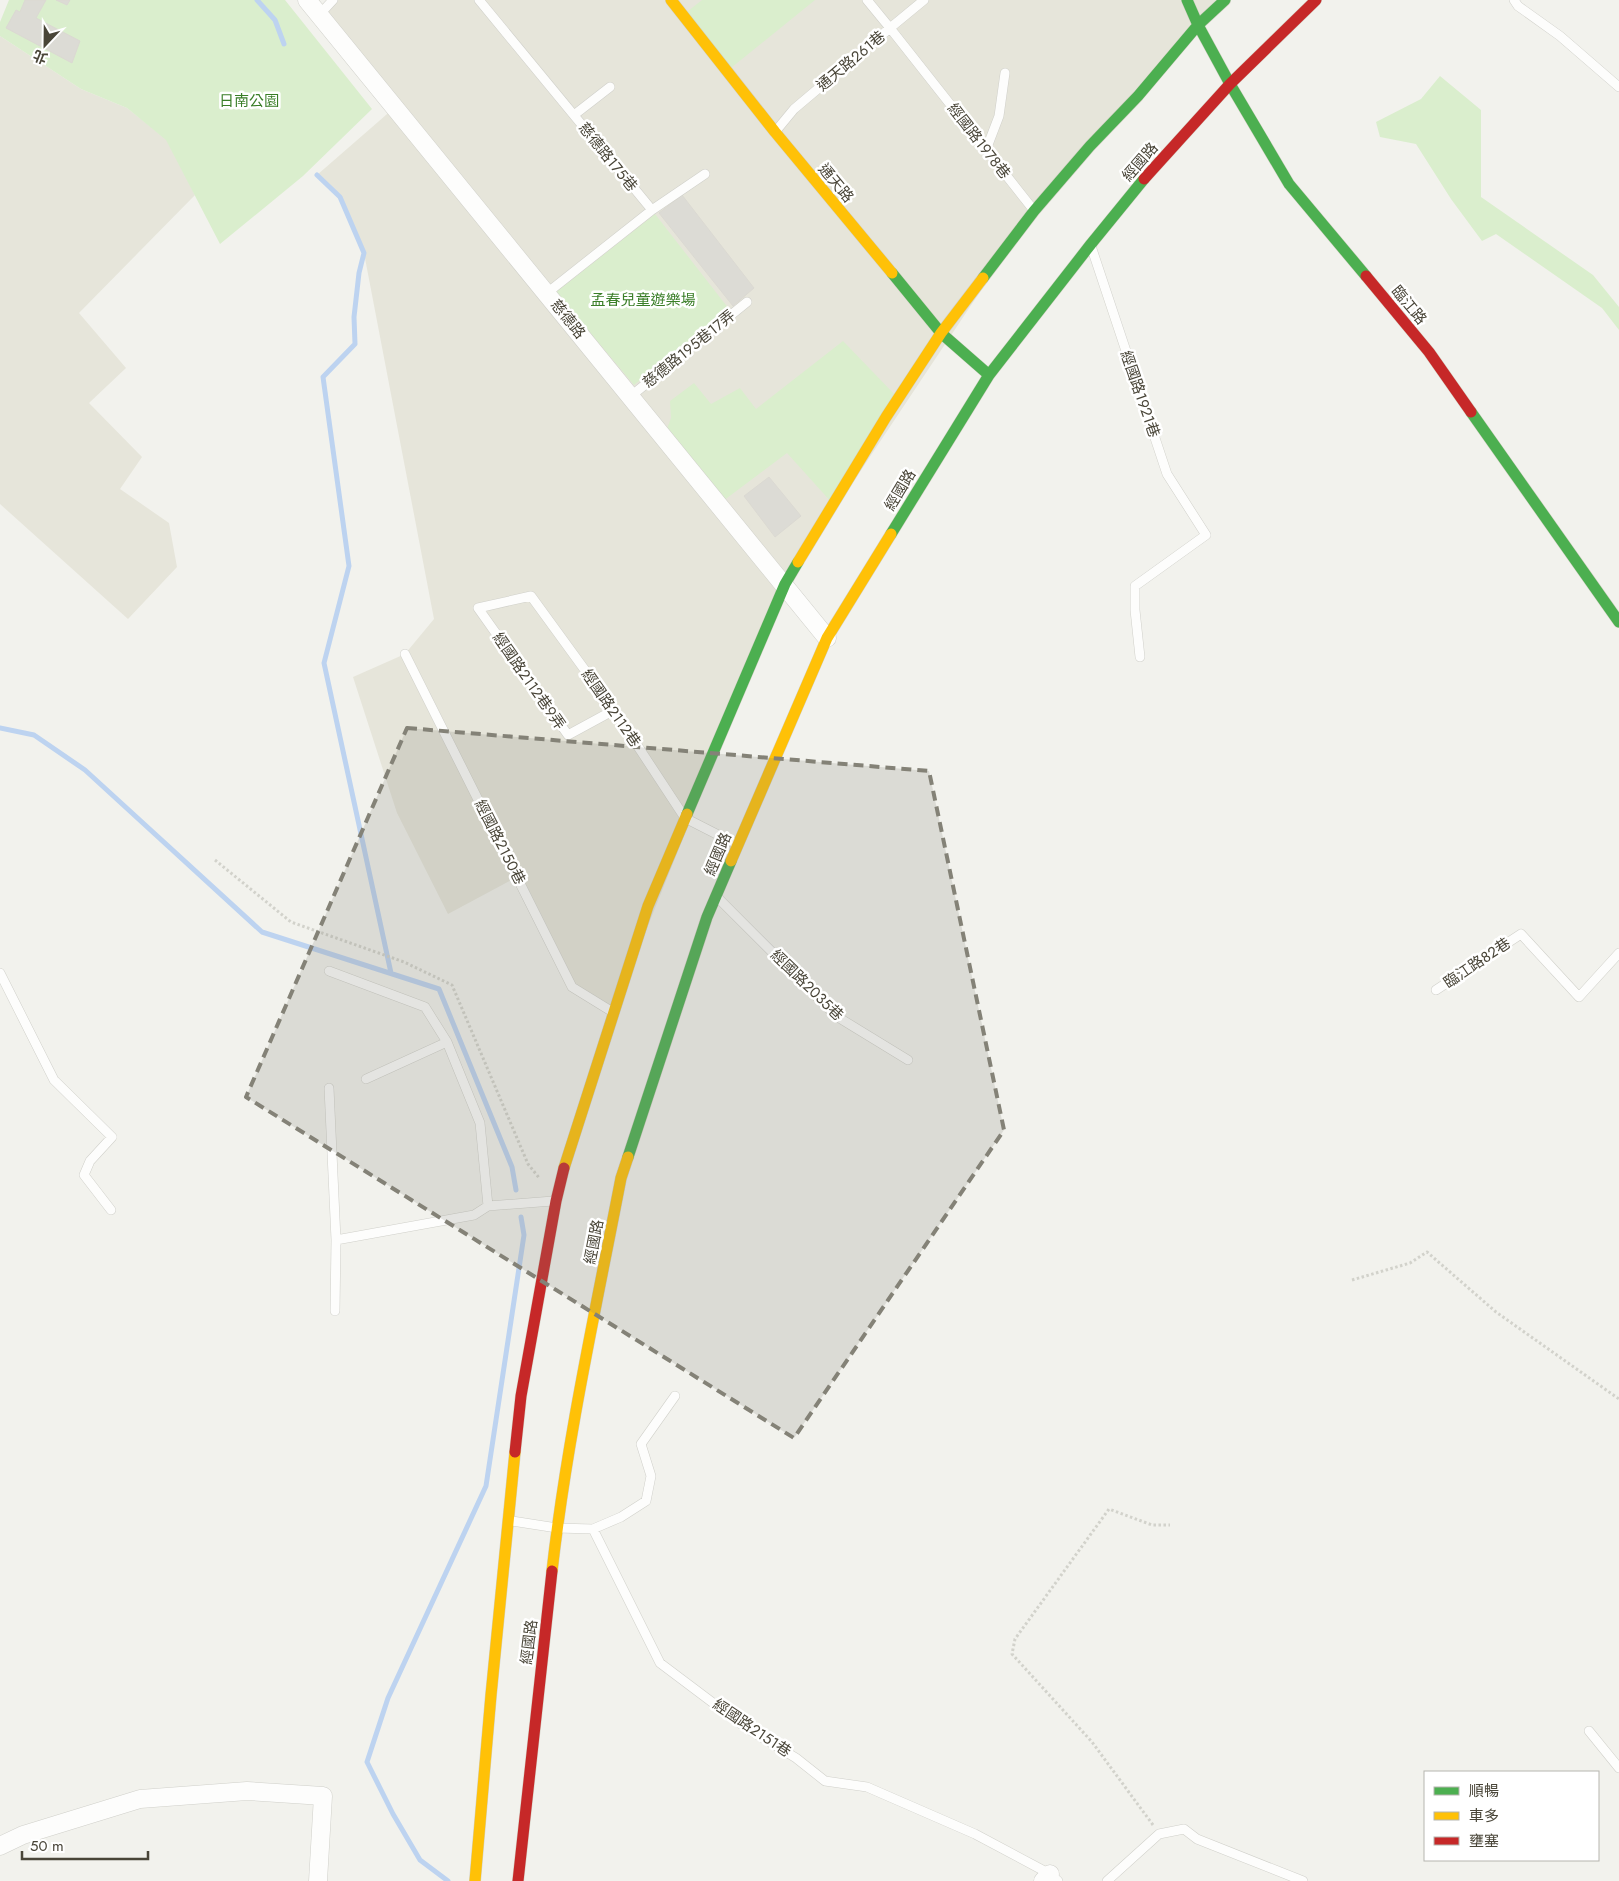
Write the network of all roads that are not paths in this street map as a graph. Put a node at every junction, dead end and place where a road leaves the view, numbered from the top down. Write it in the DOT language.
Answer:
graph roads {
  1 [pos="307,0"];
  2 [pos="334,0"];
  3 [pos="479,0"];
  4 [pos="671,0"];
  5 [pos="867,0"];
  6 [pos="924,0"];
  7 [pos="1187,0"];
  8 [pos="1225,0"];
  9 [pos="1316,0"];
  10 [pos="1514,0"];
  11 [pos="320,15"];
  12 [pos="1198,26"];
  13 [pos="890,28"];
  14 [pos="924,71"];
  15 [pos="1005,73"];
  16 [pos="1230,84"];
  17 [pos="610,87"];
  18 [pos="1619,87"];
  19 [pos="574,115"];
  20 [pos="775,132"];
  21 [pos="986,150"];
  22 [pos="705,174"];
  23 [pos="652,210"];
  24 [pos="1034,212"];
  25 [pos="1090,244"];
  26 [pos="547,292"];
  27 [pos="747,302"];
  28 [pos="942,333"];
  29 [pos="989,375"];
  30 [pos="632,396"];
  31 [pos="785,584"];
  32 [pos="478,608"];
  33 [pos="1619,622"];
  34 [pos="827,638"];
  35 [pos="405,654"];
  36 [pos="1140,657"];
  37 [pos="614,710"];
  38 [pos="685,818"];
  39 [pos="738,845"];
  40 [pos="716,896"];
  41 [pos="1619,953"];
  42 [pos="329,971"];
  43 [pos="0,973"];
  44 [pos="1436,990"];
  45 [pos="613,1013"];
  46 [pos="446,1042"];
  47 [pos="908,1060"];
  48 [pos="366,1079"];
  49 [pos="329,1088"];
  50 [pos="556,1201"];
  51 [pos="488,1206"];
  52 [pos="111,1210"];
  53 [pos="336,1240"];
  54 [pos="335,1311"];
  55 [pos="676,1396"];
  56 [pos="509,1521"];
  57 [pos="557,1528"];
  58 [pos="593,1529"];
  59 [pos="1588,1731"];
  60 [pos="1619,1768"];
  61 [pos="0,1846"];
  62 [pos="1050,1879"];
  63 [pos="318,1881"];
  64 [pos="475,1881"];
  65 [pos="518,1881"];
  66 [pos="1107,1881"];
  67 [pos="1303,1881"];
  1 -- 11 [label="street, 慈德路"];
  2 -- 11 [label="lane"];
  3 -- 19 [label="lane, 慈德路175巷"];
  4 -- 20 [label="main road, 通天路"];
  5 -- 13 [label="lane"];
  6 -- 13 [label="lane"];
  7 -- 12 [label="main road, 臨江路"];
  8 -- 12 [label="main road"];
  9 -- 16 [label="main road, 經國路"];
  10 -- 18 [label="lane"];
  11 -- 26 [label="street, 慈德路"];
  12 -- 16 [label="main road, 臨江路"];
  12 -- 24 [label="main road"];
  13 -- 14 [label="lane, 通天路261巷"];
  13 -- 20 [label="lane, 通天路261巷"];
  14 -- 21 [label="lane, 經國路1978巷"];
  15 -- 21 [label="lane"];
  16 -- 25 [label="main road, 經國路"];
  16 -- 33 [label="main road, 臨江路"];
  17 -- 19 [label="lane"];
  19 -- 23 [label="lane, 慈德路175巷"];
  20 -- 28 [label="main road, 通天路"];
  21 -- 24 [label="lane, 經國路1978巷"];
  22 -- 23 [label="lane"];
  23 -- 26 [label="lane"];
  24 -- 28 [label="main road"];
  25 -- 29 [label="main road, 經國路"];
  25 -- 36 [label="lane, 經國路1921巷"];
  26 -- 30 [label="street, 慈德路"];
  27 -- 30 [label="lane, 慈德路195巷17弄"];
  28 -- 29 [label="main road, 通天路"];
  28 -- 31 [label="main road"];
  29 -- 34 [label="main road, 經國路"];
  30 -- 31 [label="street, 慈德路"];
  31 -- 34 [label="street, 慈德路"];
  31 -- 38 [label="main road"];
  32 -- 37 [label="lane, 經國路2112巷"];
  32 -- 37 [label="lane, 經國路2112巷9弄"];
  34 -- 39 [label="main road, 經國路"];
  35 -- 45 [label="lane, 經國路2150巷"];
  37 -- 38 [label="lane, 經國路2112巷"];
  38 -- 39 [label="lane, 經國路2112巷"];
  38 -- 45 [label="main road"];
  39 -- 40 [label="main road, 經國路"];
  40 -- 47 [label="lane, 經國路2035巷"];
  40 -- 57 [label="main road, 經國路"];
  41 -- 44 [label="lane, 臨江路82巷"];
  42 -- 46 [label="lane"];
  43 -- 52 [label="lane"];
  45 -- 50 [label="main road"];
  46 -- 48 [label="lane"];
  46 -- 51 [label="lane"];
  49 -- 53 [label="lane"];
  50 -- 51 [label="lane"];
  50 -- 56 [label="main road"];
  51 -- 53 [label="lane"];
  53 -- 54 [label="lane"];
  55 -- 58 [label="lane"];
  56 -- 57 [label="lane"];
  56 -- 64 [label="main road"];
  57 -- 58 [label="lane"];
  57 -- 65 [label="main road, 經國路"];
  58 -- 62 [label="lane, 經國路2151巷"];
  59 -- 60 [label="lane"];
  61 -- 63 [label="street"];
  66 -- 67 [label="lane"];
}
